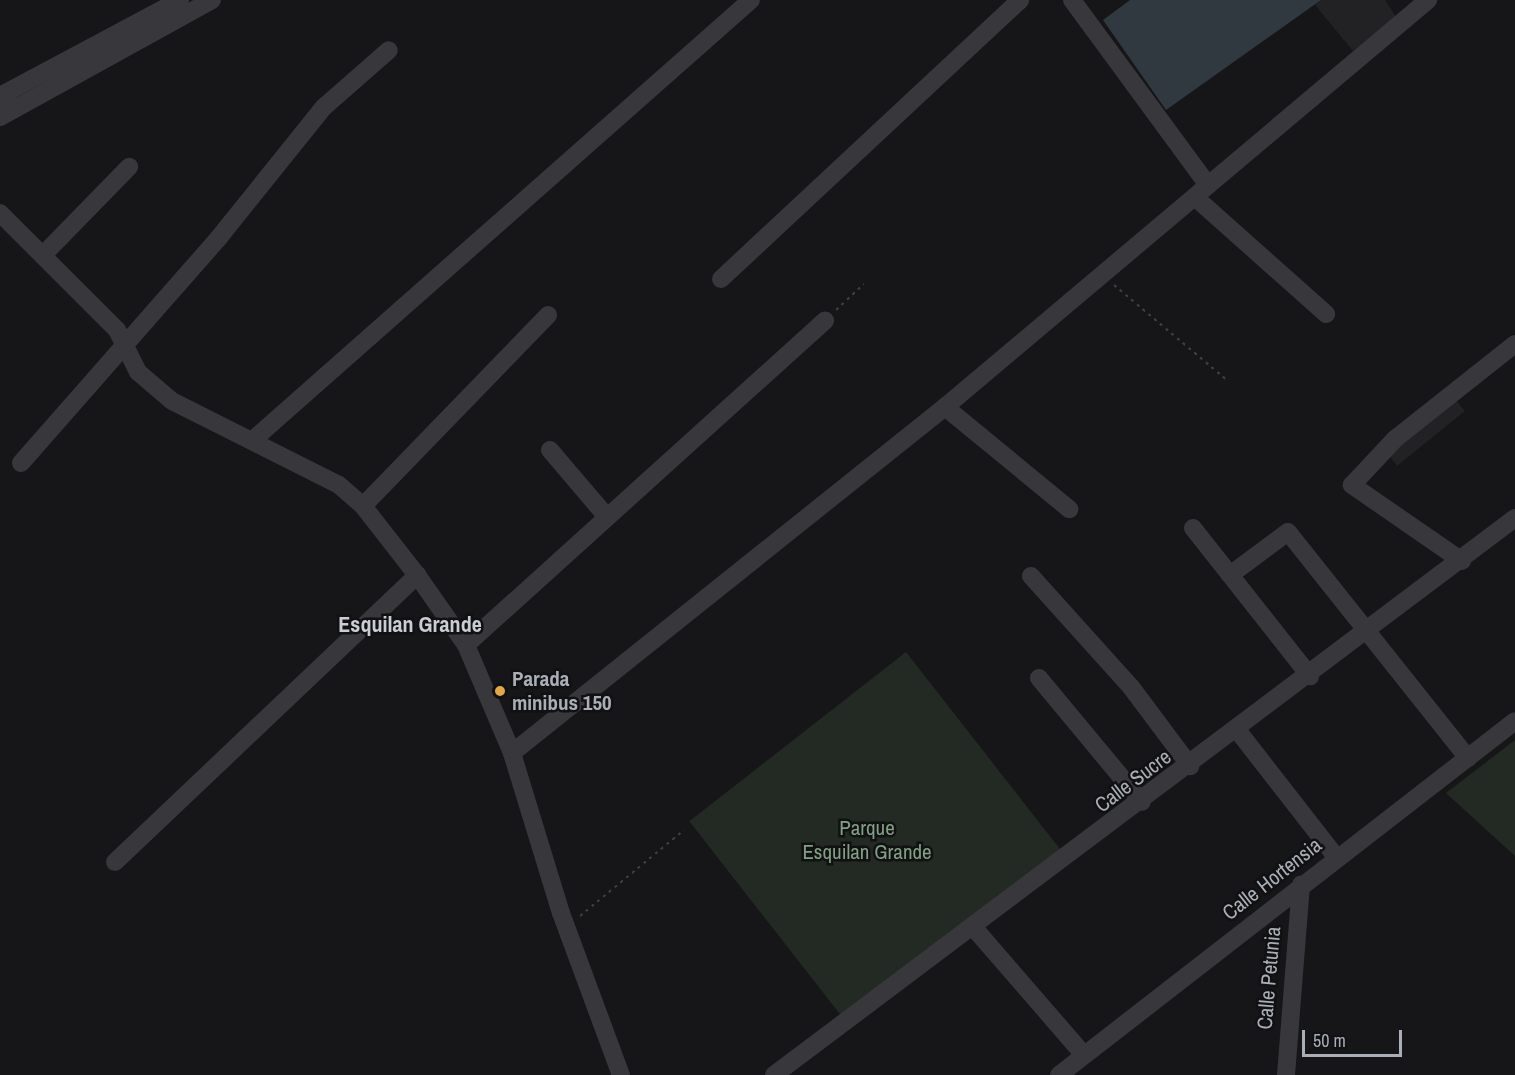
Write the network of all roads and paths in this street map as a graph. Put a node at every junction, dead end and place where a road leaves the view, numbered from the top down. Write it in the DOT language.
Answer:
graph roads {
  1 [pos="180,0"];
  2 [pos="212,0"];
  3 [pos="751,0"];
  4 [pos="1020,0"];
  5 [pos="1072,0"];
  6 [pos="1428,0"];
  7 [pos="389,50"];
  8 [pos="0,96"];
  9 [pos="0,117"];
  10 [pos="129,167"];
  11 [pos="1202,192"];
  12 [pos="0,213"];
  13 [pos="44,254"];
  14 [pos="1102,276"];
  15 [pos="722,279"];
  16 [pos="864,284"];
  17 [pos="1326,314"];
  18 [pos="548,315"];
  19 [pos="825,321"];
  20 [pos="1515,344"];
  21 [pos="123,345"];
  22 [pos="1229,382"];
  23 [pos="945,407"];
  24 [pos="254,439"];
  25 [pos="549,450"];
  26 [pos="21,463"];
  27 [pos="363,506"];
  28 [pos="1069,509"];
  29 [pos="607,517"];
  30 [pos="1515,518"];
  31 [pos="1193,528"];
  32 [pos="1462,561"];
  33 [pos="417,574"];
  34 [pos="1230,575"];
  35 [pos="1031,576"];
  36 [pos="1368,632"];
  37 [pos="466,645"];
  38 [pos="1310,676"];
  39 [pos="1039,678"];
  40 [pos="1515,721"];
  41 [pos="1238,731"];
  42 [pos="512,753"];
  43 [pos="1468,758"];
  44 [pos="1190,766"];
  45 [pos="1142,802"];
  46 [pos="684,830"];
  47 [pos="1337,858"];
  48 [pos="116,862"];
  49 [pos="1301,885"];
  50 [pos="566,927"];
  51 [pos="974,928"];
  52 [pos="1084,1055"];
  53 [pos="621,1075"];
  54 [pos="774,1075"];
  55 [pos="1059,1075"];
  56 [pos="1286,1075"];
  1 -- 8 [label="street"];
  2 -- 9 [label="street"];
  3 -- 24 [label="street"];
  4 -- 15 [label="street"];
  5 -- 11 [label="street"];
  6 -- 11 [label="street"];
  7 -- 21 [label="street"];
  10 -- 13 [label="street"];
  11 -- 14 [label="street"];
  11 -- 17 [label="street"];
  12 -- 13 [label="street"];
  13 -- 21 [label="street"];
  14 -- 22 [label="path"];
  14 -- 23 [label="street"];
  16 -- 19 [label="path"];
  18 -- 27 [label="street"];
  19 -- 29 [label="street"];
  20 -- 32 [label="street"];
  21 -- 24 [label="street"];
  21 -- 26 [label="street"];
  23 -- 28 [label="street"];
  23 -- 42 [label="street"];
  24 -- 27 [label="street"];
  25 -- 29 [label="street"];
  27 -- 33 [label="street"];
  29 -- 37 [label="street"];
  30 -- 32 [label="street, Calle Sucre"];
  31 -- 34 [label="street"];
  32 -- 36 [label="street, Calle Sucre"];
  33 -- 37 [label="street"];
  33 -- 48 [label="street"];
  34 -- 36 [label="street"];
  34 -- 38 [label="street"];
  35 -- 44 [label="street"];
  36 -- 38 [label="street, Calle Sucre"];
  36 -- 43 [label="street"];
  37 -- 42 [label="street"];
  38 -- 41 [label="street, Calle Sucre"];
  39 -- 45 [label="street"];
  40 -- 43 [label="street, Calle Hortensia"];
  41 -- 44 [label="street, Calle Sucre"];
  41 -- 47 [label="street"];
  42 -- 50 [label="street"];
  43 -- 47 [label="street, Calle Hortensia"];
  44 -- 45 [label="street, Calle Sucre"];
  45 -- 51 [label="street, Calle Sucre"];
  46 -- 50 [label="path"];
  47 -- 49 [label="street, Calle Hortensia"];
  49 -- 52 [label="street, Calle Hortensia"];
  49 -- 56 [label="street, Calle Petunia"];
  50 -- 53 [label="street"];
  51 -- 52 [label="street"];
  51 -- 54 [label="street, Calle Sucre"];
  52 -- 55 [label="street, Calle Hortensia"];
}
